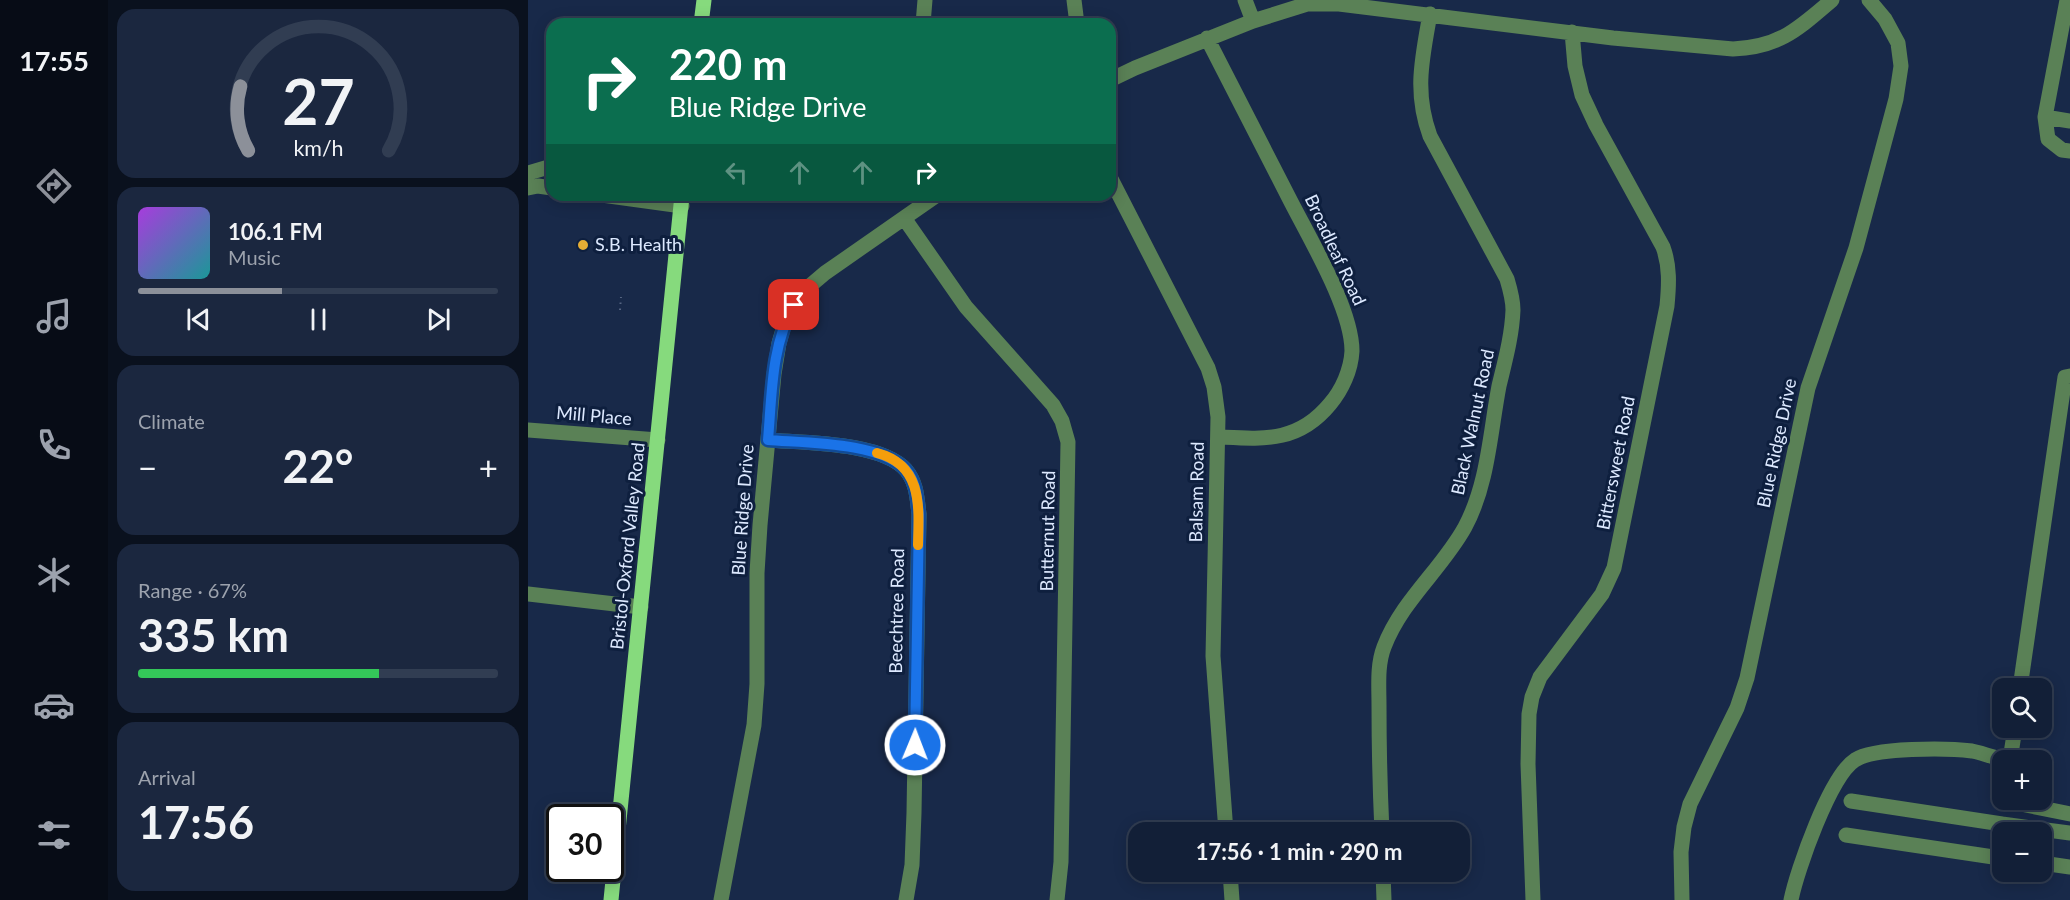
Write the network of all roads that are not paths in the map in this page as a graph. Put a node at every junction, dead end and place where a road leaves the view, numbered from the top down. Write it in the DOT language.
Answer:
graph roads {
  1 [pos="704,0"];
  2 [pos="925,0"];
  3 [pos="1074,0"];
  4 [pos="1245,0"];
  5 [pos="1832,0"];
  6 [pos="1869,0"];
  7 [pos="2067,0"];
  8 [pos="1430,14"];
  9 [pos="702,18"];
  10 [pos="924,18"];
  11 [pos="1076,18"];
  12 [pos="1253,21"];
  13 [pos="1572,32"];
  14 [pos="1207,38"];
  15 [pos="1116,77"];
  16 [pos="2045,117"];
  17 [pos="2070,121"];
  18 [pos="2070,151"];
  19 [pos="546,168"];
  20 [pos="528,173"];
  21 [pos="546,187"];
  22 [pos="528,188"];
  23 [pos="1116,189"];
  24 [pos="682,201"];
  25 [pos="929,201"];
  26 [pos="904,218"];
  27 [pos="2070,376"];
  28 [pos="528,430"];
  29 [pos="1218,437"];
  30 [pos="658,440"];
  31 [pos="768,440"];
  32 [pos="528,594"];
  33 [pos="641,607"];
  34 [pos="2021,678"];
  35 [pos="1992,757"];
  36 [pos="1851,801"];
  37 [pos="2050,810"];
  38 [pos="2070,814"];
  39 [pos="1225,822"];
  40 [pos="1382,822"];
  41 [pos="1992,822"];
  42 [pos="2052,831"];
  43 [pos="2070,833"];
  44 [pos="1846,835"];
  45 [pos="1992,857"];
  46 [pos="2052,864"];
  47 [pos="2070,867"];
  48 [pos="1231,882"];
  49 [pos="1383,882"];
  50 [pos="611,900"];
  51 [pos="722,900"];
  52 [pos="906,900"];
  53 [pos="1057,900"];
  54 [pos="1232,900"];
  55 [pos="1384,900"];
  56 [pos="1533,900"];
  57 [pos="1682,900"];
  58 [pos="1791,900"];
  1 -- 9 [label="main road"];
  2 -- 10 [label="street"];
  3 -- 11 [label="street"];
  4 -- 12 [label="street"];
  5 -- 13 [label="street"];
  6 -- 57 [label="street, Blue Ridge Drive"];
  7 -- 16 [label="street"];
  8 -- 12 [label="street"];
  8 -- 13 [label="street"];
  8 -- 40 [label="street, Black Walnut Road"];
  12 -- 14 [label="street"];
  13 -- 56 [label="street, Bittersweet Road"];
  14 -- 15 [label="street"];
  14 -- 29 [label="street, Broadleaf Road"];
  16 -- 17 [label="street"];
  16 -- 18 [label="street"];
  19 -- 20 [label="street"];
  21 -- 22 [label="street"];
  23 -- 29 [label="street, Balsam Road"];
  24 -- 30 [label="main road, Bristol-Oxford Valley Road"];
  25 -- 26 [label="street, Blue Ridge Drive"];
  26 -- 31 [label="street, Blue Ridge Drive"];
  26 -- 53 [label="street, Butternut Road"];
  27 -- 34 [label="street"];
  28 -- 30 [label="street, Mill Place"];
  29 -- 39 [label="street, Balsam Road"];
  30 -- 33 [label="main road, Bristol-Oxford Valley Road"];
  31 -- 51 [label="street, Blue Ridge Drive"];
  31 -- 52 [label="street, Beechtree Road"];
  32 -- 33 [label="street"];
  33 -- 50 [label="main road, Bristol-Oxford Valley Road"];
  35 -- 58 [label="street"];
  36 -- 41 [label="street"];
  37 -- 38 [label="street"];
  42 -- 43 [label="street"];
  44 -- 45 [label="street"];
  46 -- 47 [label="street"];
  48 -- 54 [label="street"];
  49 -- 55 [label="street"];
}
